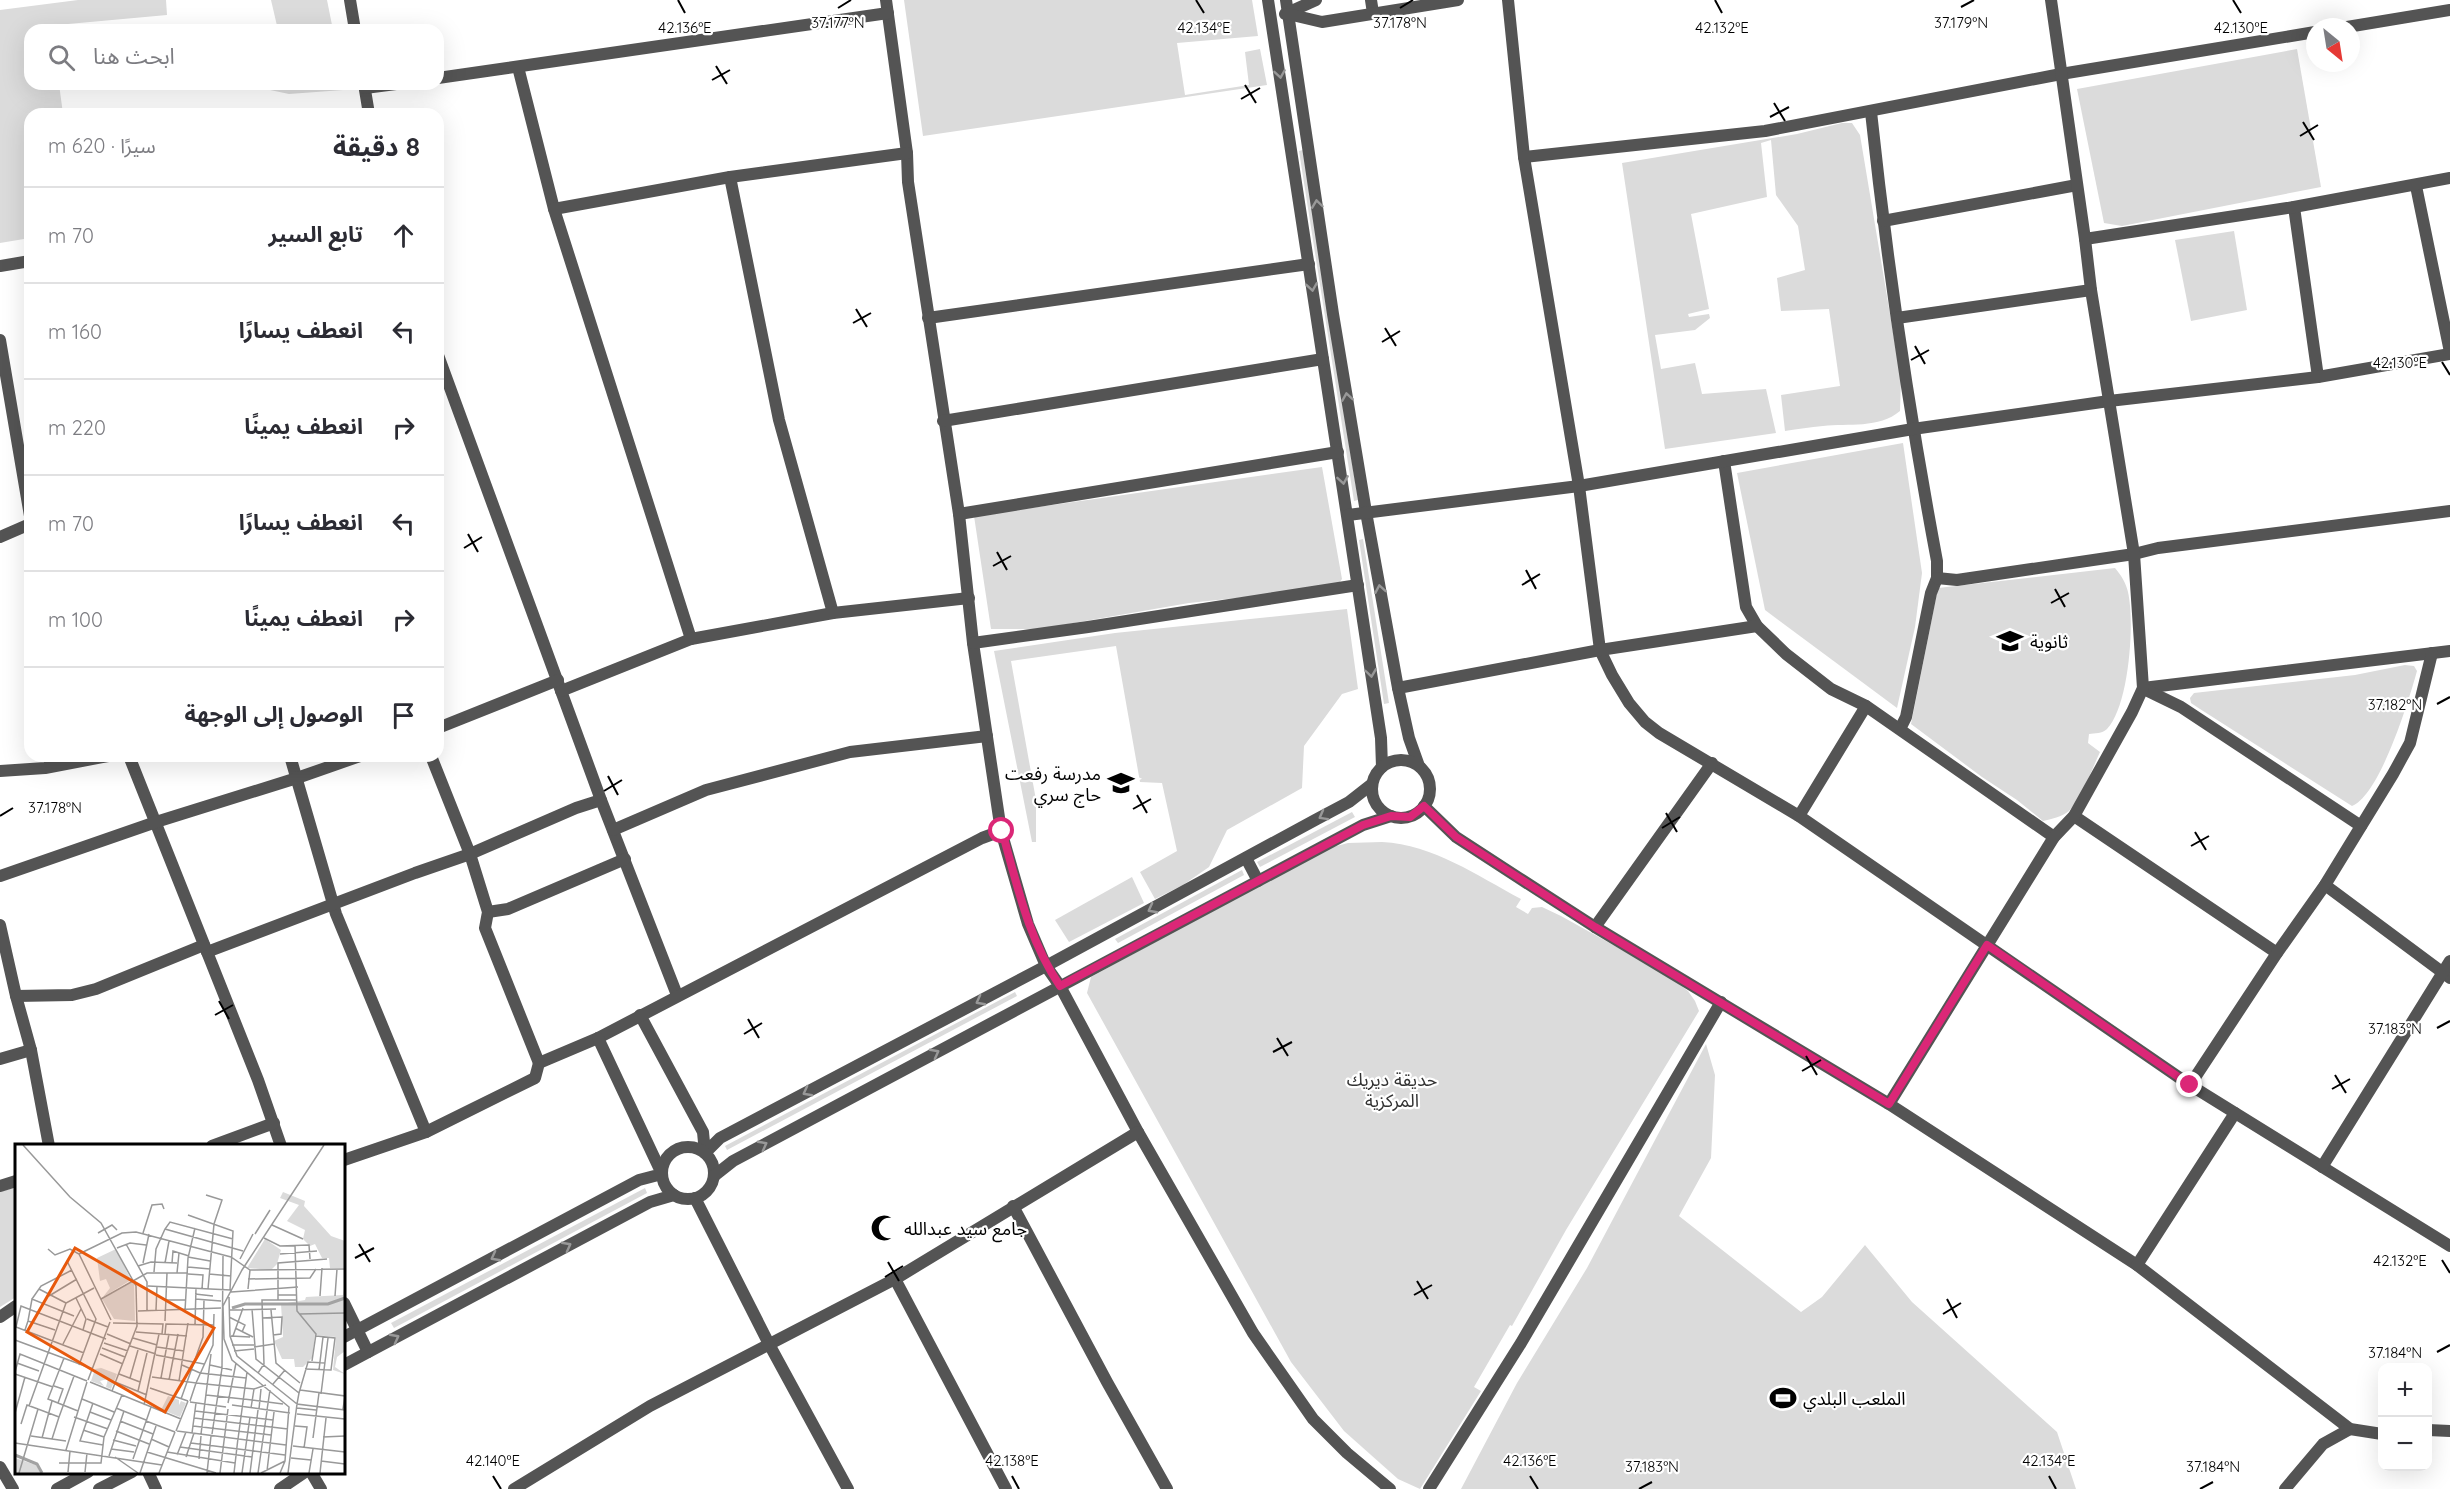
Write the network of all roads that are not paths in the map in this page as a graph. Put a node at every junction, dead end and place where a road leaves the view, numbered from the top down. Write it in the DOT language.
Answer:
graph roads {
  1 [pos="351,0"];
  2 [pos="1268,0"];
  3 [pos="1286,0"];
  4 [pos="1316,0"];
  5 [pos="1458,0"];
  6 [pos="1508,0"];
  7 [pos="2051,0"];
  8 [pos="887,6"];
  9 [pos="1372,6"];
  10 [pos="2450,10"];
  11 [pos="1288,14"];
  12 [pos="1270,16"];
  13 [pos="354,24"];
  14 [pos="2360,25"];
  15 [pos="2306,33"];
  16 [pos="518,67"];
  17 [pos="2061,74"];
  18 [pos="444,77"];
  19 [pos="365,90"];
  20 [pos="368,108"];
  21 [pos="1871,112"];
  22 [pos="1307,137"];
  23 [pos="1291,140"];
  24 [pos="907,153"];
  25 [pos="1524,157"];
  26 [pos="730,177"];
  27 [pos="2450,178"];
  28 [pos="2077,185"];
  29 [pos="2416,186"];
  30 [pos="2294,207"];
  31 [pos="554,209"];
  32 [pos="1883,221"];
  33 [pos="2085,239"];
  34 [pos="24,262"];
  35 [pos="1309,264"];
  36 [pos="0,266"];
  37 [pos="2091,290"];
  38 [pos="928,318"];
  39 [pos="1897,318"];
  40 [pos="0,340"];
  41 [pos="2450,353"];
  42 [pos="1323,359"];
  43 [pos="444,372"];
  44 [pos="2318,377"];
  45 [pos="2109,401"];
  46 [pos="943,421"];
  47 [pos="1913,429"];
  48 [pos="1338,452"];
  49 [pos="1724,461"];
  50 [pos="24,481"];
  51 [pos="1580,486"];
  52 [pos="2450,511"];
  53 [pos="1366,512"];
  54 [pos="959,514"];
  55 [pos="1348,515"];
  56 [pos="24,527"];
  57 [pos="0,537"];
  58 [pos="2134,554"];
  59 [pos="1937,578"];
  60 [pos="1358,585"];
  61 [pos="969,598"];
  62 [pos="833,613"];
  63 [pos="1757,626"];
  64 [pos="691,639"];
  65 [pos="973,643"];
  66 [pos="1600,650"];
  67 [pos="2450,651"];
  68 [pos="2432,653"];
  69 [pos="560,686"];
  70 [pos="1398,688"];
  71 [pos="2143,688"];
  72 [pos="1866,706"];
  73 [pos="444,726"];
  74 [pos="1900,729"];
  75 [pos="987,736"];
  76 [pos="76,762"];
  77 [pos="131,762"];
  78 [pos="292,762"];
  79 [pos="343,762"];
  80 [pos="433,762"];
  81 [pos="1712,763"];
  82 [pos="1419,766"];
  83 [pos="1382,767"];
  84 [pos="0,771"];
  85 [pos="297,778"];
  86 [pos="1372,784"];
  87 [pos="601,800"];
  88 [pos="1424,806"];
  89 [pos="1391,816"];
  90 [pos="1799,816"];
  91 [pos="2074,816"];
  92 [pos="156,822"];
  93 [pos="2361,826"];
  94 [pos="613,830"];
  95 [pos="1002,831"];
  96 [pos="2054,837"];
  97 [pos="470,855"];
  98 [pos="1246,858"];
  99 [pos="625,859"];
  100 [pos="0,876"];
  101 [pos="1258,881"];
  102 [pos="2325,885"];
  103 [pos="333,904"];
  104 [pos="488,912"];
  105 [pos="0,925"];
  106 [pos="1595,927"];
  107 [pos="1987,945"];
  108 [pos="206,949"];
  109 [pos="2277,953"];
  110 [pos="2450,960"];
  111 [pos="1046,966"];
  112 [pos="2446,976"];
  113 [pos="1060,986"];
  114 [pos="677,995"];
  115 [pos="16,996"];
  116 [pos="1721,1002"];
  117 [pos="640,1016"];
  118 [pos="598,1038"];
  119 [pos="31,1050"];
  120 [pos="0,1059"];
  121 [pos="539,1063"];
  122 [pos="2190,1085"];
  123 [pos="1889,1104"];
  124 [pos="2235,1113"];
  125 [pos="274,1123"];
  126 [pos="426,1132"];
  127 [pos="1138,1132"];
  128 [pos="49,1144"];
  129 [pos="217,1144"];
  130 [pos="280,1144"];
  131 [pos="705,1153"];
  132 [pos="345,1160"];
  133 [pos="2322,1167"];
  134 [pos="662,1174"];
  135 [pos="714,1176"];
  136 [pos="15,1181"];
  137 [pos="0,1186"];
  138 [pos="674,1195"];
  139 [pos="695,1198"];
  140 [pos="1013,1206"];
  141 [pos="2450,1246"];
  142 [pos="2137,1265"];
  143 [pos="895,1279"];
  144 [pos="345,1305"];
  145 [pos="15,1307"];
  146 [pos="0,1317"];
  147 [pos="356,1331"];
  148 [pos="345,1336"];
  149 [pos="769,1344"];
  150 [pos="368,1352"];
  151 [pos="345,1364"];
  152 [pos="2350,1429"];
  153 [pos="2432,1430"];
  154 [pos="2450,1431"];
  155 [pos="2378,1433"];
  156 [pos="0,1467"];
  157 [pos="86,1474"];
  158 [pos="130,1474"];
  159 [pos="148,1474"];
  160 [pos="303,1474"];
  161 [pos="312,1474"];
  162 [pos="846,1488"];
  163 [pos="13,1489"];
  164 [pos="57,1489"];
  165 [pos="99,1489"];
  166 [pos="156,1489"];
  167 [pos="280,1489"];
  168 [pos="321,1489"];
  169 [pos="514,1489"];
  170 [pos="1006,1489"];
  171 [pos="1167,1489"];
  172 [pos="1390,1489"];
  173 [pos="1429,1489"];
  174 [pos="2285,1489"];
  1 -- 13 [label="street"];
  2 -- 12 [label="street"];
  3 -- 11 [label="street"];
  4 -- 11 [label="street"];
  5 -- 9 [label="street"];
  6 -- 25 [label="street"];
  7 -- 17 [label="street"];
  8 -- 16 [label="street"];
  8 -- 24 [label="street"];
  9 -- 11 [label="street"];
  10 -- 14 [label="street"];
  11 -- 12 [label="street"];
  11 -- 22 [label="street"];
  12 -- 23 [label="street, one-way"];
  15 -- 17 [label="street"];
  16 -- 18 [label="street"];
  16 -- 31 [label="street"];
  17 -- 21 [label="street"];
  17 -- 28 [label="street"];
  19 -- 20 [label="street"];
  21 -- 25 [label="street"];
  21 -- 32 [label="street"];
  22 -- 23 [label="street"];
  53 -- 22 [label="street, one-way"];
  23 -- 35 [label="street"];
  24 -- 26 [label="street"];
  24 -- 38 [label="street"];
  25 -- 51 [label="street"];
  26 -- 31 [label="street"];
  26 -- 62 [label="street"];
  27 -- 29 [label="street"];
  28 -- 32 [label="street"];
  28 -- 33 [label="street"];
  29 -- 30 [label="street"];
  29 -- 41 [label="street"];
  30 -- 33 [label="street"];
  30 -- 44 [label="street"];
  31 -- 64 [label="street"];
  32 -- 39 [label="street"];
  33 -- 37 [label="street"];
  34 -- 36 [label="street"];
  35 -- 38 [label="street"];
  35 -- 42 [label="street, one-way"];
  37 -- 39 [label="street"];
  37 -- 45 [label="street"];
  38 -- 46 [label="street"];
  39 -- 47 [label="street"];
  40 -- 50 [label="street"];
  41 -- 44 [label="street"];
  42 -- 46 [label="street"];
  42 -- 48 [label="street"];
  43 -- 69 [label="street"];
  44 -- 45 [label="street"];
  45 -- 47 [label="street"];
  45 -- 58 [label="street"];
  46 -- 54 [label="street"];
  47 -- 49 [label="street"];
  47 -- 59 [label="street"];
  48 -- 54 [label="street"];
  48 -- 55 [label="street, one-way"];
  49 -- 51 [label="street"];
  49 -- 63 [label="street"];
  51 -- 53 [label="street"];
  51 -- 66 [label="street"];
  52 -- 58 [label="street"];
  53 -- 55 [label="street"];
  70 -- 53 [label="street, one-way"];
  54 -- 61 [label="street"];
  55 -- 60 [label="street"];
  56 -- 57 [label="street"];
  58 -- 59 [label="street"];
  58 -- 71 [label="street"];
  59 -- 74 [label="street"];
  60 -- 65 [label="street"];
  60 -- 83 [label="street, one-way"];
  61 -- 62 [label="street"];
  61 -- 65 [label="street"];
  62 -- 64 [label="street"];
  63 -- 66 [label="street"];
  63 -- 72 [label="street"];
  64 -- 69 [label="street"];
  65 -- 75 [label="street"];
  66 -- 70 [label="street"];
  66 -- 81 [label="street"];
  67 -- 68 [label="street"];
  68 -- 71 [label="street"];
  68 -- 93 [label="street"];
  69 -- 73 [label="street"];
  69 -- 87 [label="street"];
  70 -- 82 [label="street"];
  71 -- 91 [label="street"];
  71 -- 93 [label="street"];
  72 -- 74 [label="street"];
  72 -- 90 [label="street"];
  74 -- 96 [label="street"];
  75 -- 94 [label="street"];
  75 -- 95 [label="street"];
  76 -- 84 [label="street"];
  77 -- 92 [label="street"];
  78 -- 85 [label="street"];
  79 -- 85 [label="street"];
  80 -- 97 [label="street"];
  81 -- 90 [label="street"];
  81 -- 106 [label="street"];
  82 -- 83 [label="street"];
  82 -- 88 [label="street"];
  83 -- 86 [label="street"];
  85 -- 92 [label="street"];
  85 -- 103 [label="street"];
  86 -- 89 [label="street"];
  86 -- 98 [label="street, one-way"];
  87 -- 94 [label="street"];
  87 -- 97 [label="street"];
  88 -- 89 [label="street"];
  88 -- 106 [label="street"];
  89 -- 101 [label="street"];
  90 -- 107 [label="street"];
  91 -- 96 [label="street"];
  91 -- 109 [label="street"];
  92 -- 100 [label="street"];
  92 -- 108 [label="street"];
  93 -- 102 [label="street"];
  94 -- 99 [label="street"];
  95 -- 111 [label="street"];
  95 -- 114 [label="street"];
  96 -- 107 [label="street"];
  97 -- 103 [label="street"];
  97 -- 104 [label="street"];
  98 -- 101 [label="street"];
  98 -- 111 [label="street, one-way"];
  99 -- 104 [label="street"];
  99 -- 114 [label="street"];
  101 -- 113 [label="street"];
  102 -- 109 [label="street"];
  102 -- 112 [label="street"];
  103 -- 108 [label="street"];
  103 -- 126 [label="street"];
  104 -- 121 [label="street"];
  105 -- 115 [label="street"];
  106 -- 116 [label="street"];
  107 -- 122 [label="street"];
  107 -- 123 [label="street"];
  108 -- 115 [label="street"];
  108 -- 125 [label="street"];
  109 -- 122 [label="street"];
  110 -- 112 [label="street"];
  111 -- 113 [label="street"];
  111 -- 131 [label="street, one-way"];
  112 -- 133 [label="street"];
  113 -- 127 [label="street"];
  135 -- 113 [label="street, one-way"];
  114 -- 117 [label="street"];
  115 -- 119 [label="street"];
  116 -- 123 [label="street"];
  116 -- 173 [label="street"];
  117 -- 118 [label="street"];
  117 -- 131 [label="street"];
  118 -- 121 [label="street"];
  118 -- 134 [label="street"];
  119 -- 120 [label="street"];
  119 -- 128 [label="street"];
  121 -- 126 [label="street"];
  122 -- 124 [label="street"];
  123 -- 142 [label="street"];
  124 -- 133 [label="street"];
  124 -- 142 [label="street"];
  125 -- 129 [label="street"];
  125 -- 130 [label="street"];
  126 -- 132 [label="street"];
  127 -- 140 [label="street"];
  127 -- 172 [label="street"];
  131 -- 134 [label="street"];
  131 -- 135 [label="street"];
  133 -- 141 [label="street"];
  134 -- 138 [label="street"];
  134 -- 147 [label="street, one-way"];
  135 -- 139 [label="street"];
  136 -- 137 [label="street"];
  138 -- 139 [label="street"];
  150 -- 138 [label="street, one-way"];
  139 -- 149 [label="street"];
  140 -- 143 [label="street"];
  140 -- 171 [label="street"];
  142 -- 152 [label="street"];
  143 -- 149 [label="street"];
  143 -- 170 [label="street"];
  144 -- 147 [label="street"];
  145 -- 146 [label="street"];
  147 -- 148 [label="street"];
  147 -- 150 [label="street"];
  149 -- 162 [label="street"];
  149 -- 169 [label="street"];
  150 -- 151 [label="street"];
  152 -- 155 [label="street"];
  152 -- 174 [label="street"];
  153 -- 154 [label="street"];
  156 -- 163 [label="street"];
  157 -- 164 [label="street"];
  158 -- 165 [label="street"];
  159 -- 166 [label="street"];
  160 -- 167 [label="street"];
  161 -- 168 [label="street"];
}
